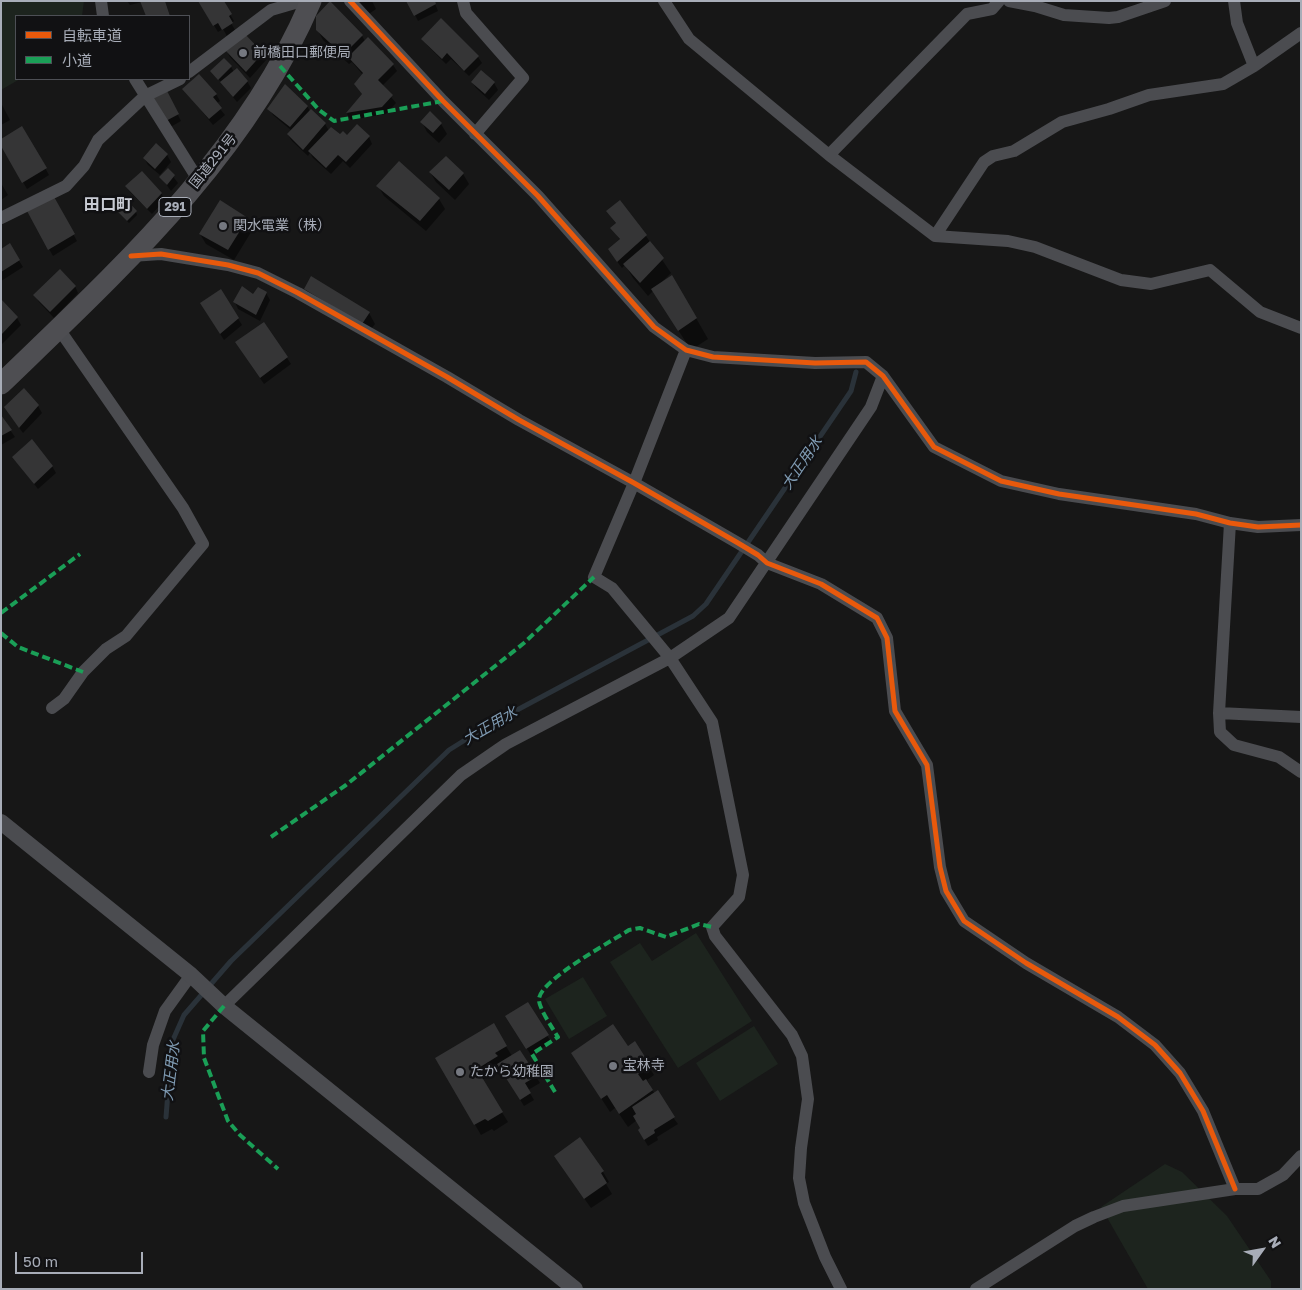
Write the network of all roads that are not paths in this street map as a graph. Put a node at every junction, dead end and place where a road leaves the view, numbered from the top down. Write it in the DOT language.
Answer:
graph roads {
  1 [pos="101,1"];
  2 [pos="350,1"];
  3 [pos="463,1"];
  4 [pos="664,1"];
  5 [pos="999,1"];
  6 [pos="1009,1"];
  7 [pos="1165,1"];
  8 [pos="1234,1"];
  9 [pos="310,3"];
  10 [pos="103,15"];
  11 [pos="1301,33"];
  12 [pos="1254,66"];
  13 [pos="190,71"];
  14 [pos="136,80"];
  15 [pos="178,80"];
  16 [pos="145,96"];
  17 [pos="475,134"];
  18 [pos="829,155"];
  19 [pos="199,181"];
  20 [pos="1,218"];
  21 [pos="935,236"];
  22 [pos="131,256"];
  23 [pos="1301,328"];
  24 [pos="58,329"];
  25 [pos="686,350"];
  26 [pos="883,376"];
  27 [pos="1,384"];
  28 [pos="634,483"];
  29 [pos="1230,523"];
  30 [pos="1301,525"];
  31 [pos="762,559"];
  32 [pos="670,658"];
  33 [pos="52,708"];
  34 [pos="1218,713"];
  35 [pos="1301,717"];
  36 [pos="1301,772"];
  37 [pos="1,822"];
  38 [pos="191,975"];
  39 [pos="224,1006"];
  40 [pos="149,1072"];
  41 [pos="1301,1156"];
  42 [pos="1235,1189"];
  43 [pos="575,1289"];
  44 [pos="841,1289"];
  45 [pos="976,1289"];
  1 -- 10 [label="street"];
  2 -- 17 [label="street"];
  3 -- 17 [label="street"];
  4 -- 18 [label="street"];
  5 -- 18 [label="street"];
  6 -- 7 [label="street"];
  8 -- 12 [label="street"];
  9 -- 13 [label="street"];
  9 -- 19 [label="highway, 国道291号 / 291"];
  11 -- 12 [label="street"];
  12 -- 21 [label="street"];
  14 -- 16 [label="street"];
  15 -- 16 [label="street"];
  16 -- 19 [label="street"];
  16 -- 20 [label="street"];
  17 -- 25 [label="street"];
  18 -- 21 [label="street"];
  19 -- 22 [label="highway, 国道291号 / 291"];
  21 -- 23 [label="street"];
  22 -- 24 [label="highway, 国道291号 / 291"];
  22 -- 28 [label="street"];
  24 -- 27 [label="highway, 国道291号 / 291"];
  24 -- 33 [label="street"];
  25 -- 26 [label="street"];
  25 -- 28 [label="street"];
  26 -- 29 [label="street"];
  26 -- 31 [label="street"];
  28 -- 31 [label="street"];
  28 -- 32 [label="street"];
  29 -- 30 [label="street"];
  29 -- 34 [label="street"];
  31 -- 32 [label="street"];
  31 -- 42 [label="street"];
  32 -- 39 [label="street"];
  32 -- 44 [label="street"];
  34 -- 35 [label="street"];
  34 -- 36 [label="street"];
  37 -- 38 [label="street"];
  38 -- 39 [label="street"];
  38 -- 40 [label="street"];
  39 -- 43 [label="street"];
  41 -- 42 [label="street"];
  42 -- 45 [label="street"];
}
